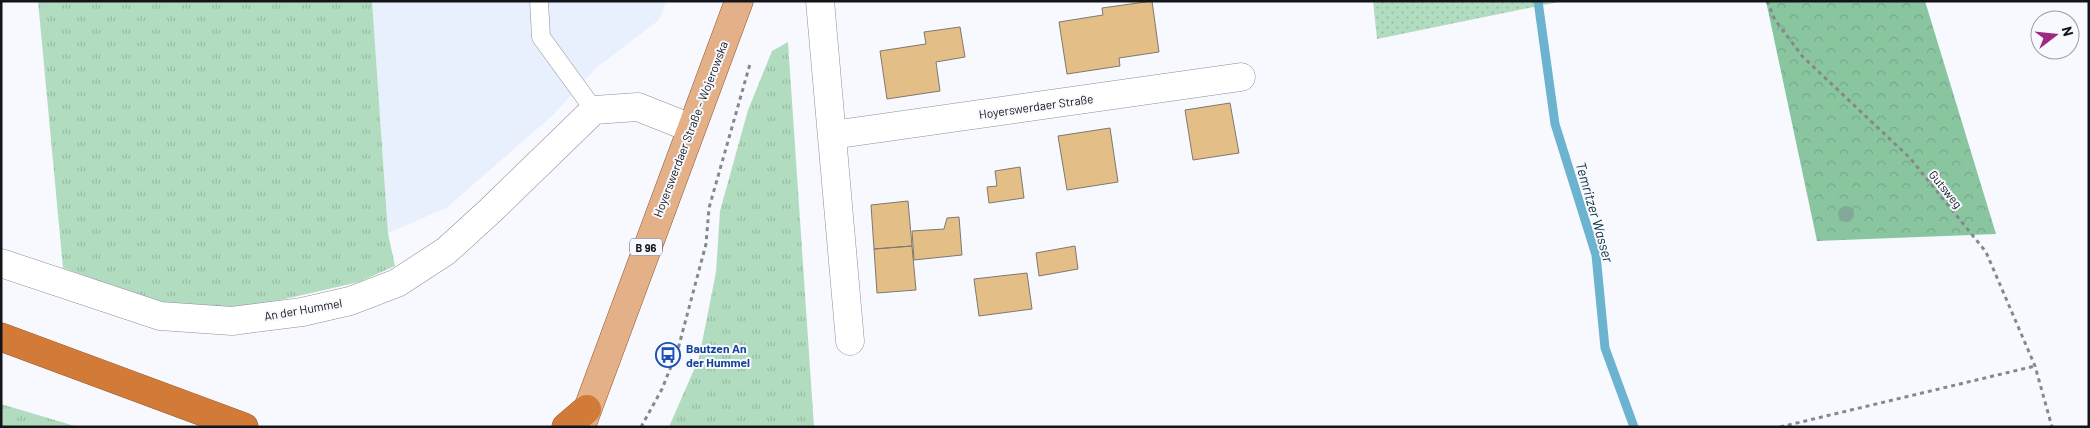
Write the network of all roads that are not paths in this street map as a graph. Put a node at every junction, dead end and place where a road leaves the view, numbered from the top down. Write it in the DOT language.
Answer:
graph roads {
  1 [pos="539,1"];
  2 [pos="739,1"];
  3 [pos="820,1"];
  4 [pos="1241,77"];
  5 [pos="594,110"];
  6 [pos="691,128"];
  7 [pos="832,135"];
  8 [pos="1,262"];
  9 [pos="1,337"];
  10 [pos="850,341"];
  11 [pos="584,418"];
  12 [pos="244,427"];
  13 [pos="566,427"];
  1 -- 5 [label="lane"];
  2 -- 6 [label="main road, Hoyerswerdaer Straße - Wojerowska / B 96"];
  3 -- 7 [label="street"];
  4 -- 7 [label="street, Hoyerswerdaer Straße"];
  5 -- 6 [label="street"];
  5 -- 8 [label="street, An der Hummel"];
  6 -- 11 [label="main road, Hoyerswerdaer Straße - Wojerowska / B 96"];
  7 -- 10 [label="street"];
  9 -- 12 [label="highway"];
  11 -- 13 [label="highway"];
}
